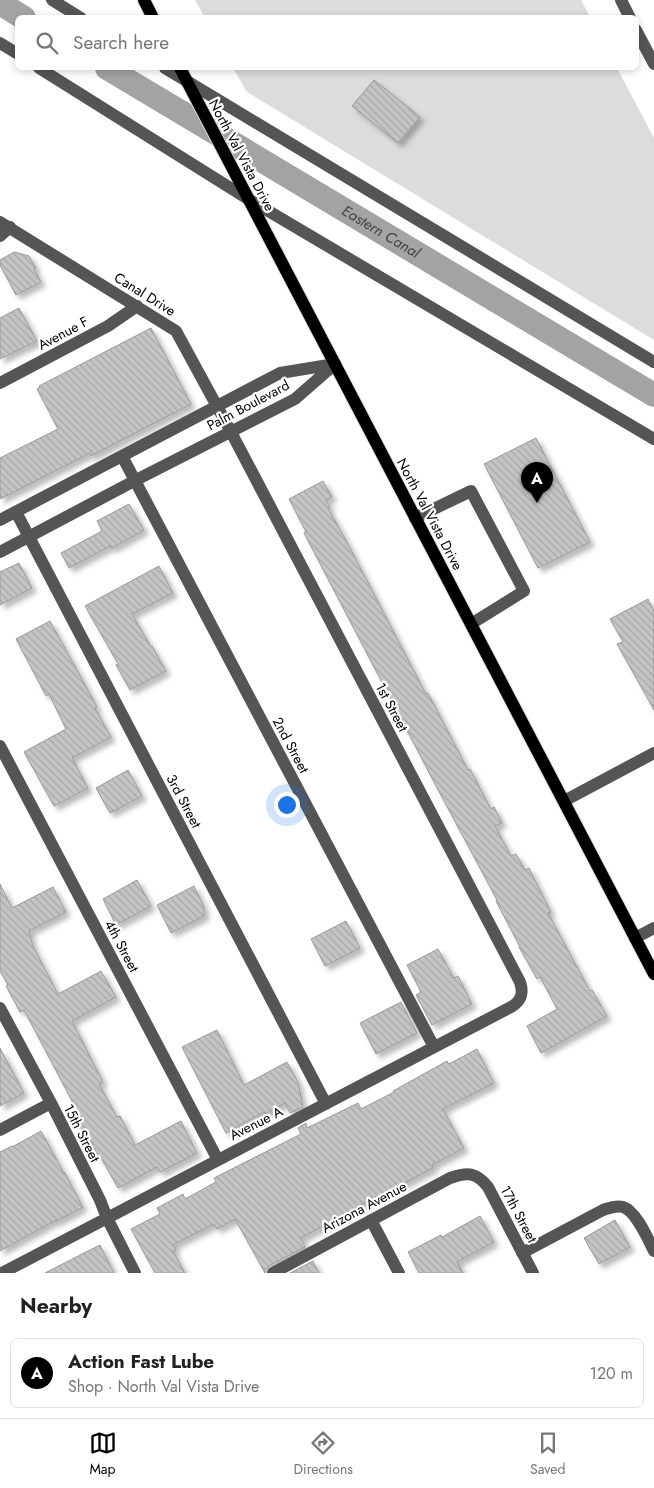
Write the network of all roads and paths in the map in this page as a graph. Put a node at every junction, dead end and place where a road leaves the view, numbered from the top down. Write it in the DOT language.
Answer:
graph roads {
  1 [pos="52,0"];
  2 [pos="144,0"];
  3 [pos="621,0"];
  4 [pos="76,15"];
  5 [pos="152,15"];
  6 [pos="628,15"];
  7 [pos="639,36"];
  8 [pos="0,43"];
  9 [pos="15,52"];
  10 [pos="654,64"];
  11 [pos="42,70"];
  12 [pos="168,70"];
  13 [pos="181,70"];
  14 [pos="188,83"];
  15 [pos="247,197"];
  16 [pos="3,228"];
  17 [pos="137,306"];
  18 [pos="654,362"];
  19 [pos="335,364"];
  20 [pos="0,383"];
  21 [pos="218,406"];
  22 [pos="231,432"];
  23 [pos="654,439"];
  24 [pos="122,456"];
  25 [pos="136,480"];
  26 [pos="16,512"];
  27 [pos="415,518"];
  28 [pos="0,520"];
  29 [pos="30,537"];
  30 [pos="0,552"];
  31 [pos="471,624"];
  32 [pos="0,746"];
  33 [pos="654,753"];
  34 [pos="564,801"];
  35 [pos="654,928"];
  36 [pos="635,938"];
  37 [pos="654,973"];
  38 [pos="521,997"];
  39 [pos="0,1008"];
  40 [pos="434,1047"];
  41 [pos="51,1104"];
  42 [pos="326,1104"];
  43 [pos="0,1130"];
  44 [pos="218,1160"];
  45 [pos="472,1174"];
  46 [pos="107,1218"];
  47 [pos="371,1220"];
  48 [pos="654,1251"];
  49 [pos="522,1253"];
  50 [pos="2,1273"];
  51 [pos="135,1273"];
  52 [pos="273,1273"];
  53 [pos="399,1273"];
  54 [pos="533,1273"];
  1 -- 4 [label="lane"];
  2 -- 5 [label="main road"];
  3 -- 6 [label="lane"];
  7 -- 10 [label="lane"];
  8 -- 9 [label="lane"];
  11 -- 15 [label="lane"];
  12 -- 14 [label="lane"];
  13 -- 14 [label="main road, North Val Vista Drive"];
  14 -- 15 [label="main road, North Val Vista Drive"];
  14 -- 18 [label="lane"];
  15 -- 19 [label="main road, North Val Vista Drive"];
  15 -- 23 [label="lane"];
  16 -- 17 [label="lane, Canal Drive"];
  17 -- 20 [label="lane, Avenue F"];
  17 -- 21 [label="lane, Canal Drive"];
  19 -- 21 [label="lane, Palm Boulevard"];
  19 -- 22 [label="lane, Palm Boulevard"];
  19 -- 27 [label="main road, North Val Vista Drive"];
  21 -- 22 [label="lane, Canal Drive"];
  21 -- 24 [label="lane, Palm Boulevard"];
  22 -- 25 [label="lane, Palm Boulevard"];
  22 -- 38 [label="lane, 1st Street"];
  24 -- 25 [label="lane, 2nd Street"];
  24 -- 26 [label="lane, Palm Boulevard"];
  25 -- 29 [label="lane, Palm Boulevard"];
  25 -- 40 [label="lane, 2nd Street"];
  26 -- 28 [label="lane, Palm Boulevard"];
  26 -- 29 [label="lane, 3rd Street"];
  27 -- 31 [label="main road, North Val Vista Drive"];
  27 -- 31 [label="lane"];
  29 -- 30 [label="lane, Palm Boulevard"];
  29 -- 42 [label="lane, 3rd Street"];
  31 -- 34 [label="main road, North Val Vista Drive"];
  32 -- 44 [label="lane, 4th Street"];
  33 -- 34 [label="lane"];
  34 -- 36 [label="main road, North Val Vista Drive"];
  35 -- 36 [label="lane"];
  36 -- 37 [label="main road, North Val Vista Drive"];
  38 -- 40 [label="lane, Avenue A"];
  39 -- 41 [label="lane, 15th Street"];
  40 -- 42 [label="lane, Avenue A"];
  41 -- 43 [label="lane"];
  41 -- 46 [label="lane, 15th Street"];
  42 -- 44 [label="lane, Avenue A"];
  44 -- 46 [label="lane, Avenue A"];
  45 -- 47 [label="lane, Arizona Avenue"];
  45 -- 49 [label="lane, 17th Street"];
  46 -- 50 [label="lane, Avenue A"];
  46 -- 51 [label="lane, 15th Street"];
  47 -- 52 [label="lane, Arizona Avenue"];
  47 -- 53 [label="lane"];
  48 -- 49 [label="lane"];
  49 -- 54 [label="lane, 17th Street"];
}
